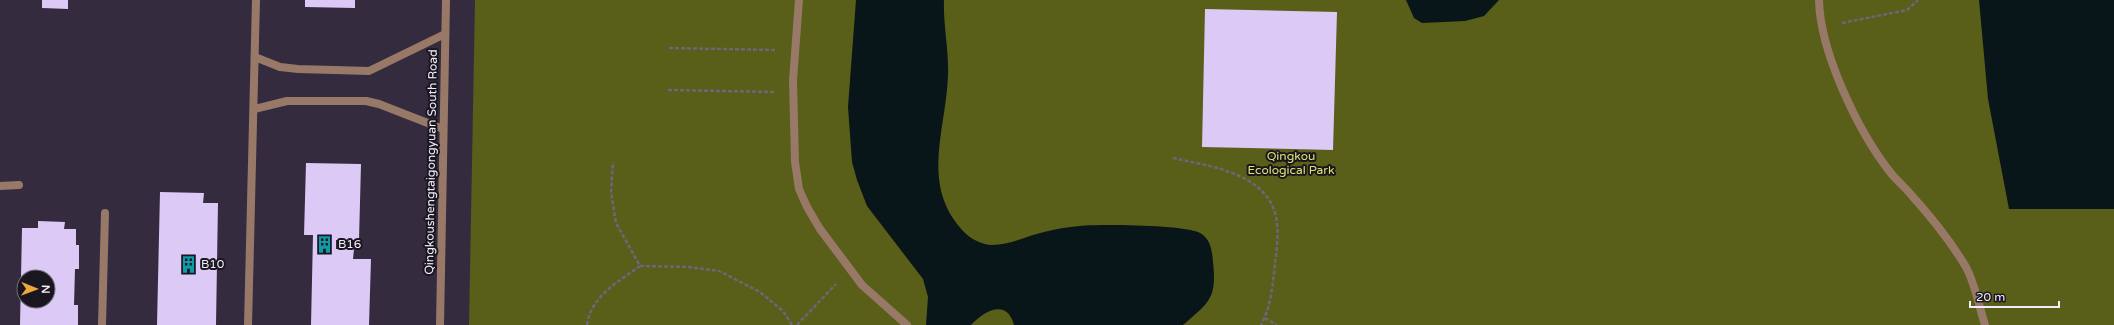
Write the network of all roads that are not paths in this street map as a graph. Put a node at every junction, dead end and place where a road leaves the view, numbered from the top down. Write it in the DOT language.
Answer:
graph roads {
  1 [pos="256,0"];
  2 [pos="446,0"];
  3 [pos="799,0"];
  4 [pos="1819,0"];
  5 [pos="445,34"];
  6 [pos="255,57"];
  7 [pos="254,109"];
  8 [pos="443,129"];
  9 [pos="19,185"];
  10 [pos="0,186"];
  11 [pos="105,213"];
  12 [pos="102,325"];
  13 [pos="248,325"];
  14 [pos="440,325"];
  15 [pos="907,325"];
  16 [pos="1984,325"];
  1 -- 6 [label="street"];
  2 -- 5 [label="street, Qingkoushengtaigongyuan South Road"];
  3 -- 15 [label="street"];
  4 -- 16 [label="street"];
  5 -- 6 [label="street"];
  5 -- 8 [label="street, Qingkoushengtaigongyuan South Road"];
  6 -- 7 [label="street"];
  7 -- 8 [label="street"];
  7 -- 13 [label="street"];
  8 -- 14 [label="street, Qingkoushengtaigongyuan South Road"];
  9 -- 10 [label="street"];
  11 -- 12 [label="street"];
}
